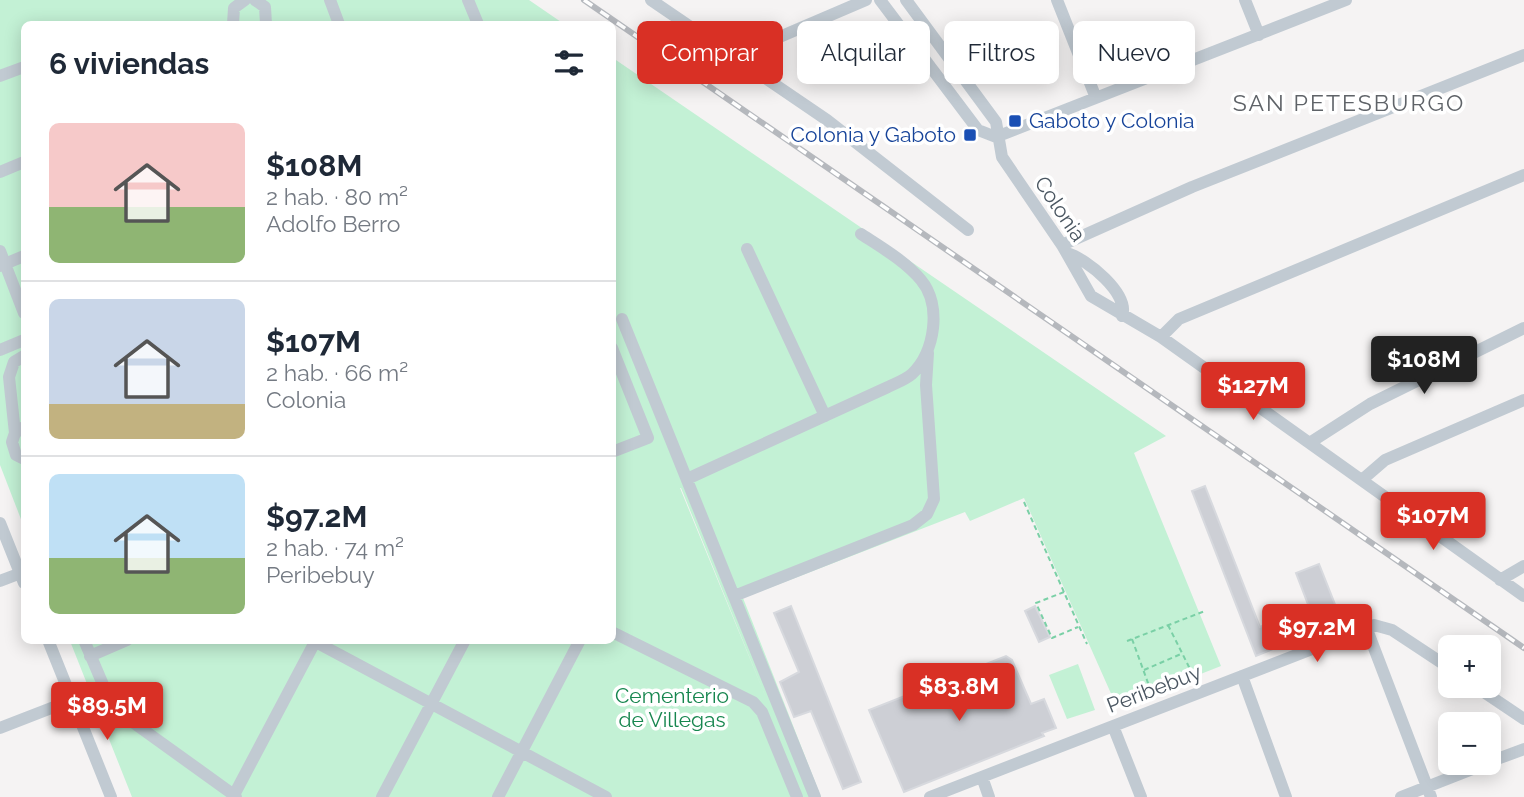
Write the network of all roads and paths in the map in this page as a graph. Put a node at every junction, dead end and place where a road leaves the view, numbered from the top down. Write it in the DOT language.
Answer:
graph roads {
  1 [pos="245,0"];
  2 [pos="255,0"];
  3 [pos="330,0"];
  4 [pos="468,0"];
  5 [pos="651,0"];
  6 [pos="866,0"];
  7 [pos="880,0"];
  8 [pos="906,0"];
  9 [pos="1057,0"];
  10 [pos="1245,0"];
  11 [pos="1346,0"];
  12 [pos="233,21"];
  13 [pos="266,21"];
  14 [pos="338,21"];
  15 [pos="477,21"];
  16 [pos="683,21"];
  17 [pos="783,35"];
  18 [pos="1258,35"];
  19 [pos="1524,55"];
  20 [pos="21,67"];
  21 [pos="0,76"];
  22 [pos="775,84"];
  23 [pos="1096,98"];
  24 [pos="996,137"];
  25 [pos="21,163"];
  26 [pos="0,172"];
  27 [pos="1524,175"];
  28 [pos="968,230"];
  29 [pos="861,234"];
  30 [pos="747,249"];
  31 [pos="1065,249"];
  32 [pos="0,251"];
  33 [pos="21,257"];
  34 [pos="2,265"];
  35 [pos="21,306"];
  36 [pos="1122,316"];
  37 [pos="622,318"];
  38 [pos="1524,327"];
  39 [pos="1161,337"];
  40 [pos="21,341"];
  41 [pos="930,342"];
  42 [pos="0,350"];
  43 [pos="21,358"];
  44 [pos="616,358"];
  45 [pos="1524,400"];
  46 [pos="825,416"];
  47 [pos="20,430"];
  48 [pos="1311,442"];
  49 [pos="13,450"];
  50 [pos="616,450"];
  51 [pos="0,456"];
  52 [pos="21,457"];
  53 [pos="1363,479"];
  54 [pos="687,480"];
  55 [pos="1024,502"];
  56 [pos="0,523"];
  57 [pos="1524,566"];
  58 [pos="21,573"];
  59 [pos="21,578"];
  60 [pos="1500,580"];
  61 [pos="0,581"];
  62 [pos="1064,592"];
  63 [pos="734,596"];
  64 [pos="1524,596"];
  65 [pos="1205,611"];
  66 [pos="1168,625"];
  67 [pos="1079,627"];
  68 [pos="1366,627"];
  69 [pos="616,634"];
  70 [pos="1132,639"];
  71 [pos="1127,641"];
  72 [pos="50,644"];
  73 [pos="85,644"];
  74 [pos="118,644"];
  75 [pos="312,644"];
  76 [pos="320,644"];
  77 [pos="463,644"];
  78 [pos="578,644"];
  79 [pos="1087,644"];
  80 [pos="1182,653"];
  81 [pos="90,656"];
  82 [pos="1438,660"];
  83 [pos="1143,671"];
  84 [pos="1242,676"];
  85 [pos="1194,677"];
  86 [pos="1152,694"];
  87 [pos="1493,698"];
  88 [pos="72,700"];
  89 [pos="432,702"];
  90 [pos="1524,719"];
  91 [pos="1113,726"];
  92 [pos="0,728"];
  93 [pos="1524,749"];
  94 [pos="522,750"];
  95 [pos="1501,758"];
  96 [pos="1464,775"];
  97 [pos="982,777"];
  98 [pos="1429,792"];
  99 [pos="235,796"];
  100 [pos="111,797"];
  101 [pos="382,797"];
  102 [pos="498,797"];
  103 [pos="607,797"];
  104 [pos="797,797"];
  105 [pos="814,797"];
  106 [pos="930,797"];
  107 [pos="989,797"];
  108 [pos="1142,797"];
  109 [pos="1286,797"];
  110 [pos="1401,797"];
  1 -- 12 [label="street"];
  2 -- 13 [label="street"];
  3 -- 14 [label="street"];
  4 -- 15 [label="street"];
  5 -- 16 [label="street"];
  6 -- 17 [label="street"];
  7 -- 24 [label="street"];
  8 -- 24 [label="street, Colonia"];
  9 -- 23 [label="street"];
  10 -- 18 [label="street"];
  11 -- 18 [label="street"];
  18 -- 23 [label="street"];
  19 -- 31 [label="street"];
  20 -- 21 [label="street"];
  22 -- 28 [label="street"];
  23 -- 24 [label="street"];
  24 -- 31 [label="street, Colonia"];
  25 -- 26 [label="street"];
  27 -- 39 [label="street"];
  29 -- 41 [label="street"];
  30 -- 46 [label="street"];
  31 -- 36 [label="street, Colonia"];
  31 -- 36 [label="street"];
  32 -- 34 [label="street"];
  33 -- 34 [label="street"];
  34 -- 35 [label="street"];
  36 -- 39 [label="street"];
  37 -- 54 [label="street"];
  38 -- 48 [label="street"];
  39 -- 48 [label="street"];
  40 -- 42 [label="street"];
  41 -- 46 [label="street"];
  41 -- 63 [label="street"];
  43 -- 47 [label="street"];
  44 -- 50 [label="street"];
  45 -- 53 [label="street"];
  46 -- 54 [label="street"];
  47 -- 49 [label="street"];
  48 -- 53 [label="street"];
  49 -- 51 [label="street"];
  49 -- 52 [label="street"];
  53 -- 60 [label="street"];
  54 -- 63 [label="street"];
  55 -- 62 [label="path"];
  56 -- 58 [label="street"];
  57 -- 60 [label="street"];
  59 -- 61 [label="street"];
  60 -- 64 [label="street"];
  62 -- 67 [label="path"];
  62 -- 67 [label="path"];
  63 -- 105 [label="street"];
  65 -- 66 [label="path"];
  66 -- 70 [label="path"];
  66 -- 80 [label="path"];
  67 -- 79 [label="path"];
  68 -- 82 [label="street, Peribebuy"];
  68 -- 84 [label="street, Peribebuy"];
  68 -- 98 [label="street"];
  69 -- 104 [label="street"];
  70 -- 71 [label="path"];
  70 -- 83 [label="path"];
  72 -- 88 [label="street"];
  73 -- 81 [label="street"];
  74 -- 81 [label="street"];
  75 -- 99 [label="street"];
  76 -- 89 [label="street"];
  77 -- 89 [label="street"];
  78 -- 94 [label="street"];
  80 -- 83 [label="path"];
  80 -- 85 [label="path"];
  81 -- 99 [label="street"];
  83 -- 86 [label="path"];
  84 -- 91 [label="street, Peribebuy"];
  84 -- 109 [label="street"];
  87 -- 90 [label="street"];
  88 -- 92 [label="street"];
  88 -- 100 [label="street"];
  89 -- 94 [label="street"];
  89 -- 101 [label="street"];
  91 -- 97 [label="street, Peribebuy"];
  91 -- 108 [label="street"];
  93 -- 95 [label="street"];
  94 -- 102 [label="street"];
  94 -- 103 [label="street"];
  96 -- 98 [label="street"];
  97 -- 106 [label="street, Peribebuy"];
  97 -- 107 [label="street"];
  98 -- 110 [label="street"];
}
